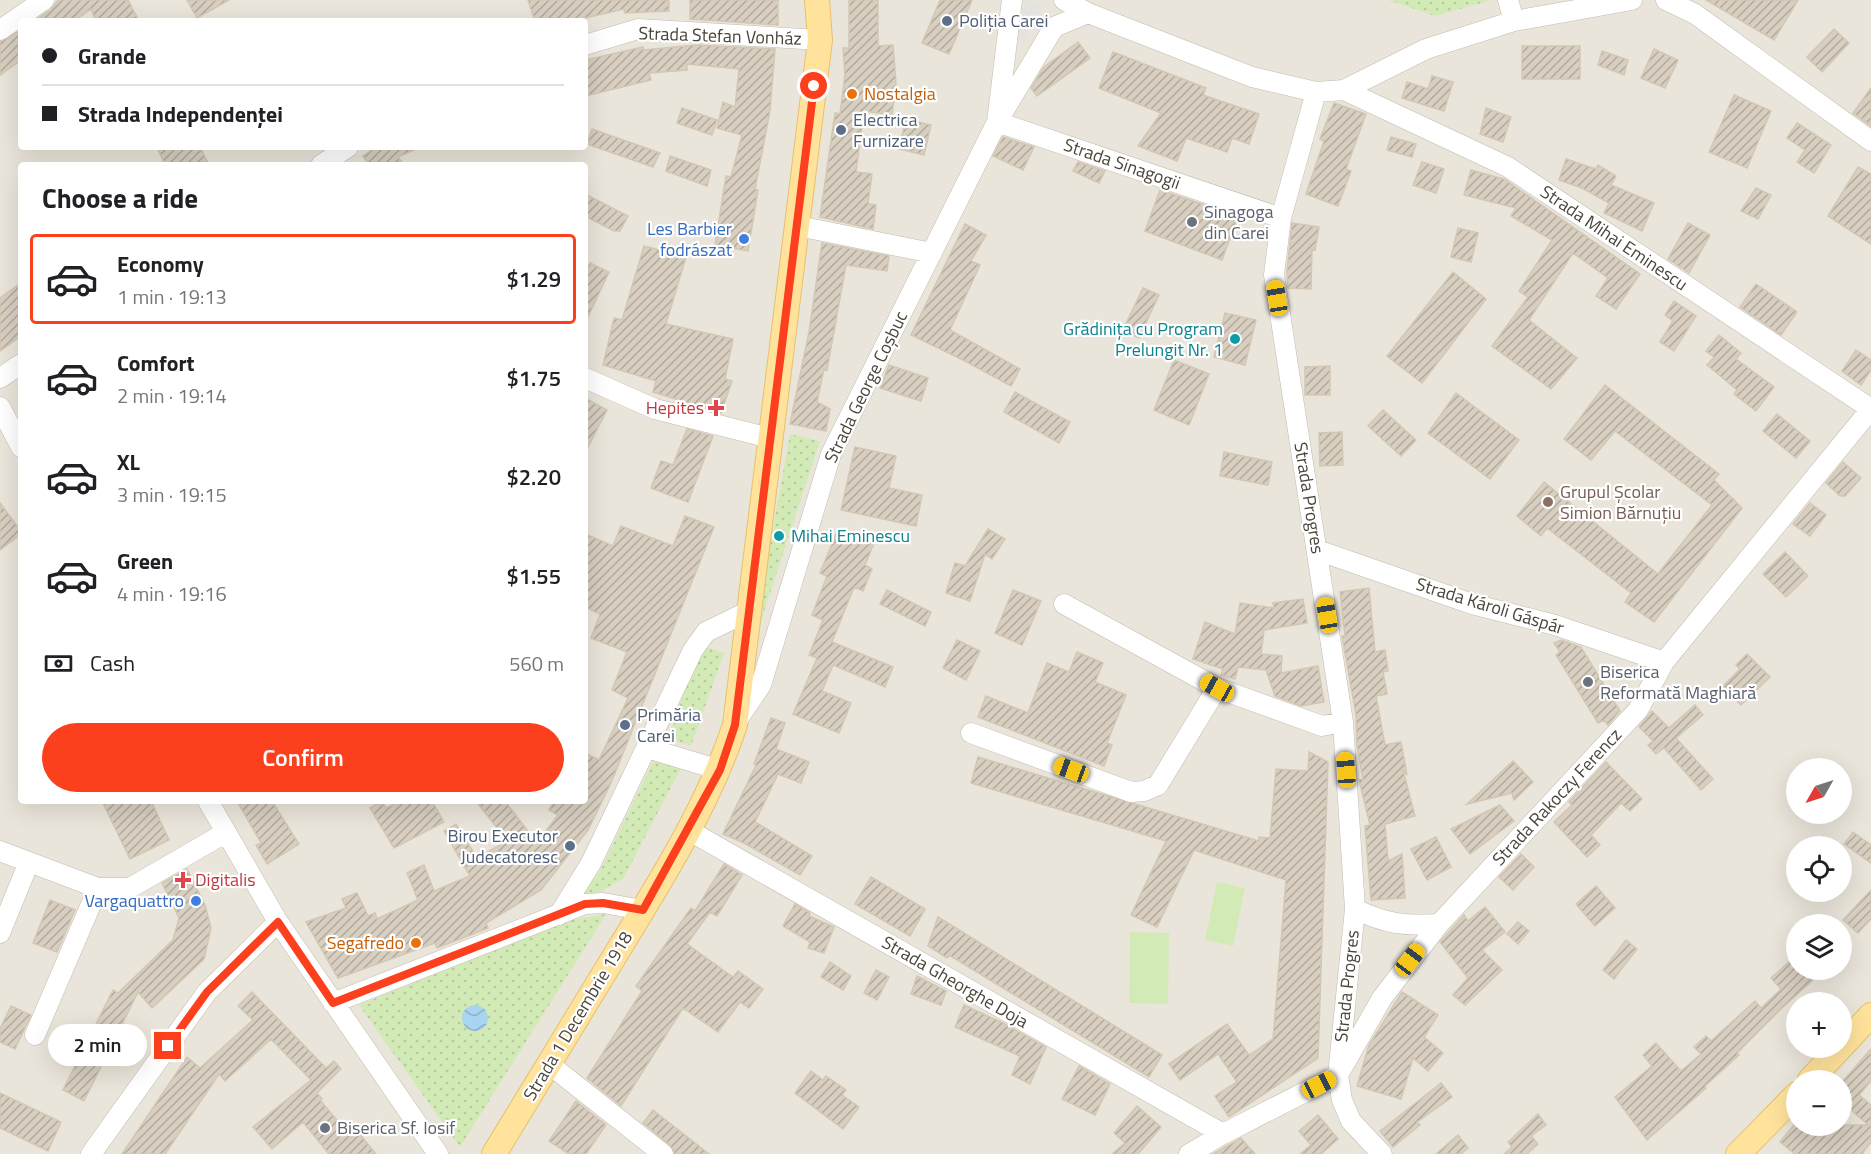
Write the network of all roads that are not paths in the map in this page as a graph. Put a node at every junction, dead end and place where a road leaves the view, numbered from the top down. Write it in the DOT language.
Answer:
graph roads {
  1 [pos="44,0"];
  2 [pos="818,0"];
  3 [pos="1012,0"];
  4 [pos="1064,0"];
  5 [pos="1508,0"];
  6 [pos="1632,0"];
  7 [pos="1666,0"];
  8 [pos="1088,12"];
  9 [pos="1514,21"];
  10 [pos="0,30"];
  11 [pos="820,40"];
  12 [pos="588,44"];
  13 [pos="1344,90"];
  14 [pos="1316,92"];
  15 [pos="997,122"];
  16 [pos="1871,141"];
  17 [pos="344,150"];
  18 [pos="326,162"];
  19 [pos="1281,218"];
  20 [pos="798,226"];
  21 [pos="932,253"];
  22 [pos="18,366"];
  23 [pos="0,378"];
  24 [pos="588,379"];
  25 [pos="0,407"];
  26 [pos="1871,409"];
  27 [pos="770,438"];
  28 [pos="18,441"];
  29 [pos="1317,550"];
  30 [pos="1064,604"];
  31 [pos="749,610"];
  32 [pos="1664,662"];
  33 [pos="1217,688"];
  34 [pos="1343,723"];
  35 [pos="735,725"];
  36 [pos="971,733"];
  37 [pos="646,748"];
  38 [pos="720,770"];
  39 [pos="210,804"];
  40 [pos="688,830"];
  41 [pos="225,833"];
  42 [pos="0,851"];
  43 [pos="29,862"];
  44 [pos="98,888"];
  45 [pos="1355,909"];
  46 [pos="643,910"];
  47 [pos="559,915"];
  48 [pos="278,922"];
  49 [pos="1438,924"];
  50 [pos="0,933"];
  51 [pos="333,1003"];
  52 [pos="1871,1015"];
  53 [pos="35,1035"];
  54 [pos="1852,1036"];
  55 [pos="1831,1058"];
  56 [pos="549,1064"];
  57 [pos="1820,1070"];
  58 [pos="1338,1075"];
  59 [pos="1786,1105"];
  60 [pos="1223,1134"];
  61 [pos="91,1154"];
  62 [pos="438,1154"];
  63 [pos="494,1154"];
  64 [pos="663,1154"];
  65 [pos="1189,1154"];
  66 [pos="1382,1154"];
  67 [pos="1738,1154"];
  1 -- 10 [label="street"];
  2 -- 11 [label="main road, Strada 1 Decembrie 1918"];
  3 -- 15 [label="street, Strada George Coșbuc"];
  4 -- 8 [label="street"];
  5 -- 9 [label="street"];
  6 -- 9 [label="street"];
  7 -- 16 [label="street"];
  8 -- 14 [label="street"];
  8 -- 15 [label="street, Strada George Coșbuc"];
  9 -- 13 [label="street"];
  11 -- 12 [label="street, Strada Stefan Vonház"];
  11 -- 20 [label="main road, Strada 1 Decembrie 1918"];
  13 -- 14 [label="street"];
  13 -- 26 [label="street, Strada Mihai Eminescu"];
  14 -- 19 [label="street, Strada Progres"];
  15 -- 19 [label="street, Strada Sinagogii"];
  15 -- 21 [label="street, Strada George Coșbuc"];
  17 -- 18 [label="street"];
  19 -- 29 [label="street, Strada Progres"];
  20 -- 21 [label="street"];
  20 -- 27 [label="main road, Strada 1 Decembrie 1918"];
  21 -- 35 [label="street, Strada George Coșbuc"];
  22 -- 23 [label="street"];
  24 -- 27 [label="street"];
  25 -- 28 [label="street"];
  26 -- 32 [label="street, Strada Rakoczy Ferencz"];
  27 -- 31 [label="main road, Strada 1 Decembrie 1918"];
  29 -- 32 [label="street, Strada Károli Gáspár"];
  29 -- 34 [label="street, Strada Progres"];
  30 -- 33 [label="street"];
  31 -- 35 [label="main road, Strada 1 Decembrie 1918"];
  31 -- 37 [label="street"];
  32 -- 49 [label="street, Strada Rakoczy Ferencz"];
  33 -- 34 [label="street"];
  33 -- 36 [label="street"];
  34 -- 45 [label="street, Strada Progres"];
  35 -- 38 [label="main road, Strada 1 Decembrie 1918"];
  37 -- 38 [label="street"];
  37 -- 47 [label="street"];
  38 -- 40 [label="main road, Strada 1 Decembrie 1918"];
  39 -- 41 [label="street"];
  40 -- 46 [label="main road, Strada 1 Decembrie 1918"];
  40 -- 60 [label="street, Strada Gheorghe Doja"];
  41 -- 44 [label="street"];
  41 -- 48 [label="street"];
  42 -- 43 [label="street"];
  43 -- 44 [label="street"];
  43 -- 50 [label="street"];
  44 -- 53 [label="street"];
  45 -- 49 [label="street, Strada Progres"];
  45 -- 58 [label="street, Strada Progres"];
  46 -- 47 [label="street"];
  46 -- 56 [label="main road, Strada 1 Decembrie 1918"];
  47 -- 51 [label="street"];
  48 -- 51 [label="street"];
  48 -- 61 [label="street"];
  49 -- 58 [label="street, Strada Rakoczy Ferencz"];
  51 -- 62 [label="street"];
  52 -- 54 [label="main road"];
  55 -- 57 [label="main road"];
  56 -- 63 [label="main road, Strada 1 Decembrie 1918"];
  56 -- 64 [label="street"];
  58 -- 60 [label="street"];
  58 -- 66 [label="street, Strada Progres"];
  59 -- 67 [label="main road"];
  60 -- 65 [label="street"];
}
